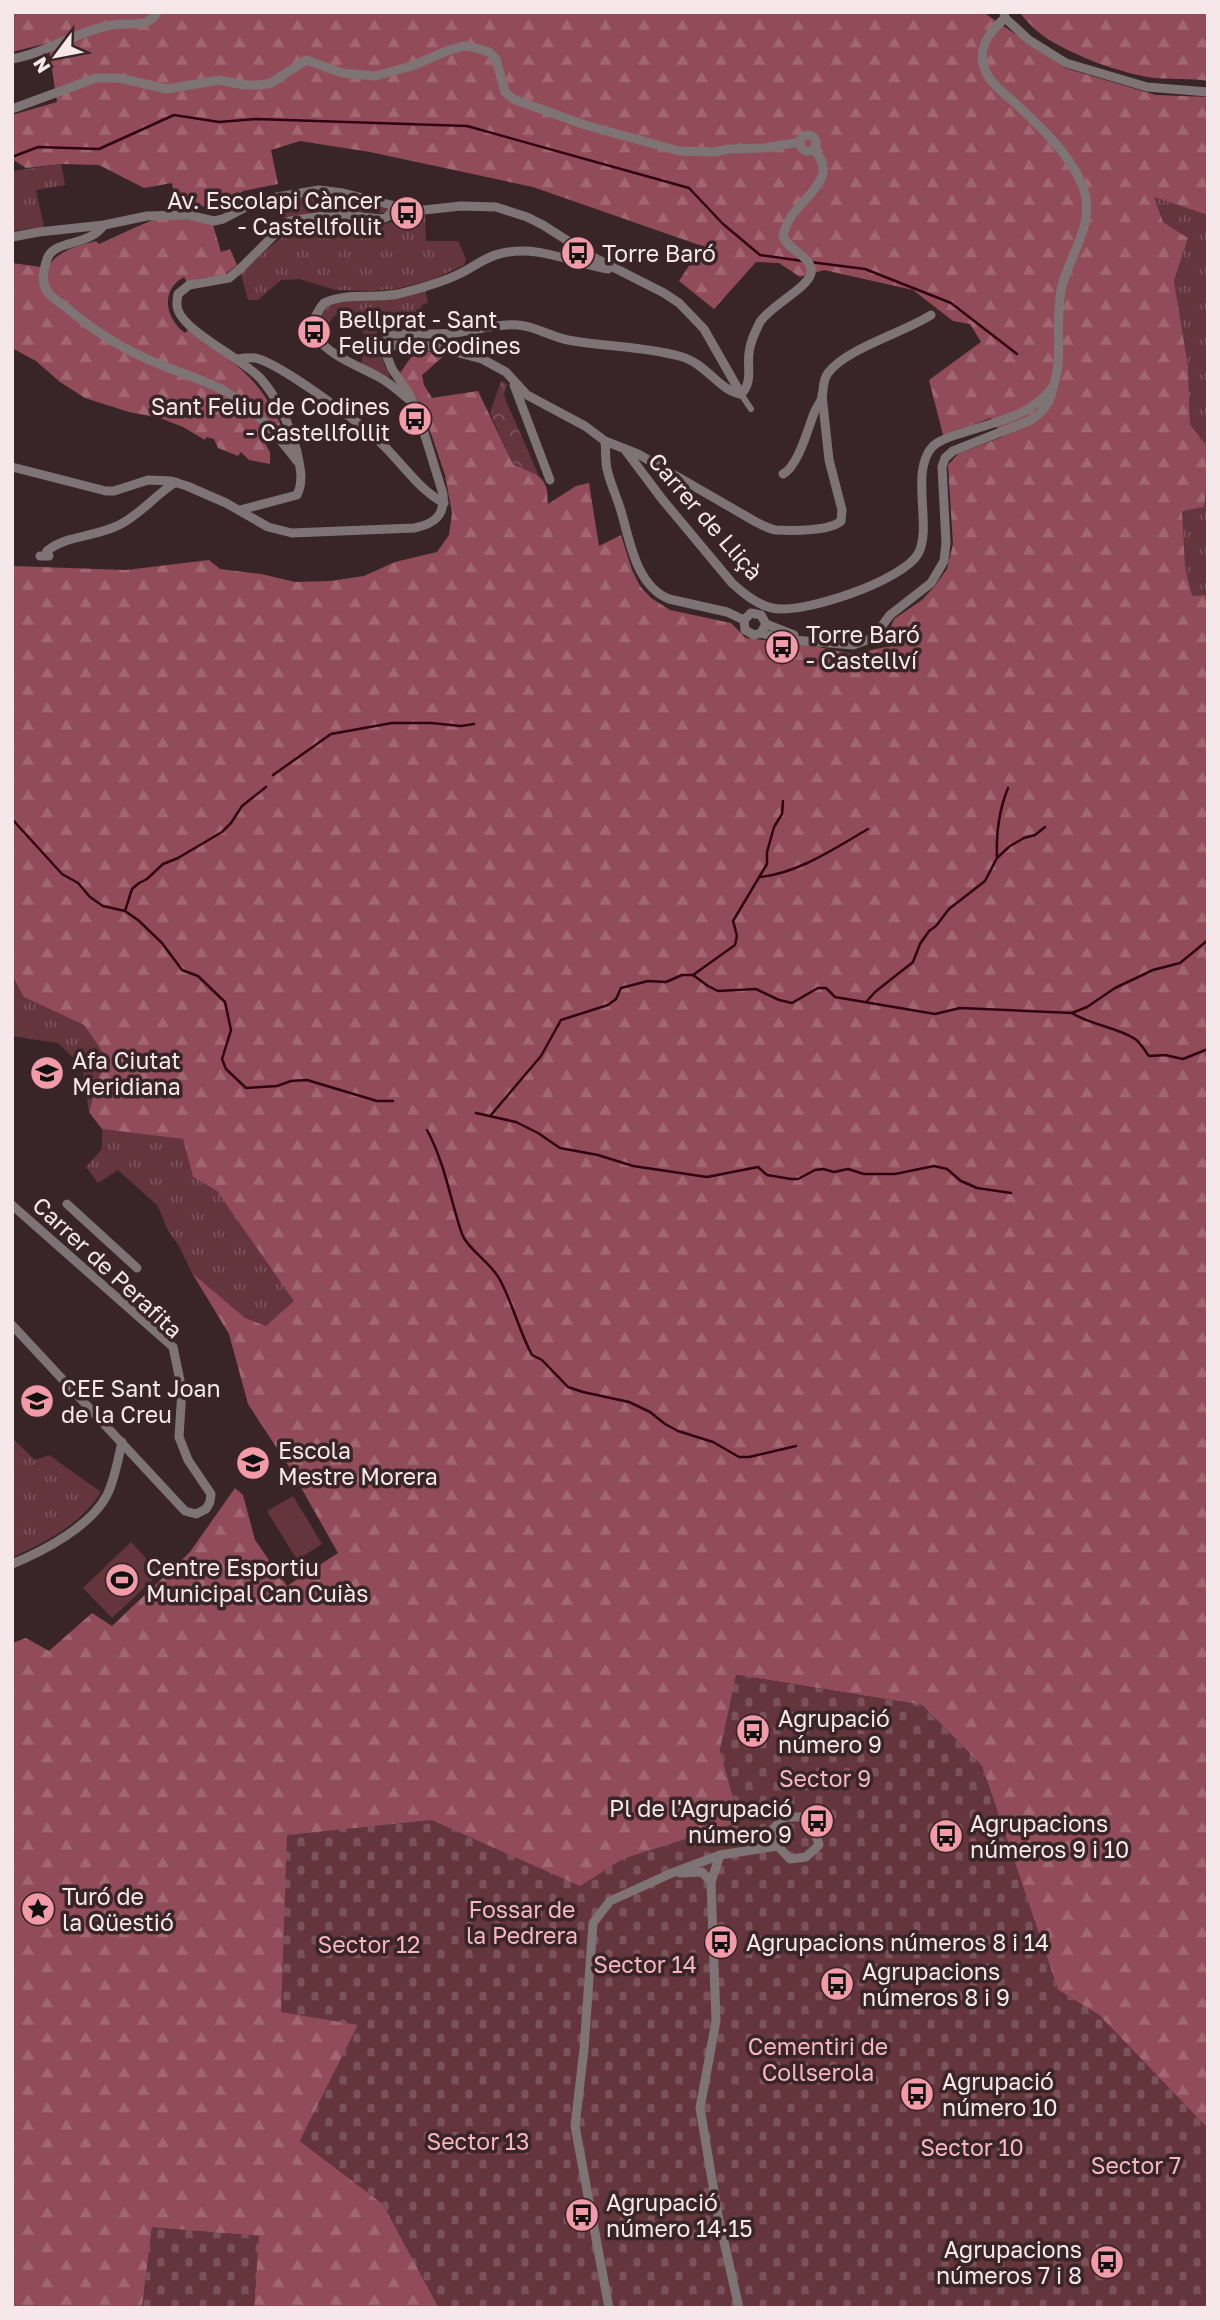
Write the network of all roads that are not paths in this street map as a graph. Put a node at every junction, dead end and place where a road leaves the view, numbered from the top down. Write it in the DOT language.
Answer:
graph roads {
  1 [pos="157,12"];
  2 [pos="1005,15"];
  3 [pos="12,59"];
  4 [pos="1208,92"];
  5 [pos="12,109"];
  6 [pos="396,207"];
  7 [pos="104,225"];
  8 [pos="12,237"];
  9 [pos="617,270"];
  10 [pos="931,315"];
  11 [pos="385,349"];
  12 [pos="238,359"];
  13 [pos="506,372"];
  14 [pos="1051,388"];
  15 [pos="741,394"];
  16 [pos="822,395"];
  17 [pos="751,409"];
  18 [pos="416,410"];
  19 [pos="605,441"];
  20 [pos="626,450"];
  21 [pos="300,465"];
  22 [pos="12,467"];
  23 [pos="783,474"];
  24 [pos="550,480"];
  25 [pos="176,482"];
  26 [pos="444,503"];
  27 [pos="240,510"];
  28 [pos="40,556"];
  29 [pos="772,608"];
  30 [pos="744,620"];
  31 [pos="763,625"];
  32 [pos="67,1204"];
  33 [pos="12,1205"];
  34 [pos="137,1268"];
  35 [pos="12,1325"];
  36 [pos="122,1442"];
  37 [pos="12,1564"];
  38 [pos="778,1846"];
  39 [pos="720,1855"];
  40 [pos="672,1873"];
  41 [pos="711,1882"];
  42 [pos="609,2308"];
  43 [pos="739,2308"];
  1 -- 3 [label="street"];
  2 -- 4 [label="street"];
  2 -- 14 [label="street"];
  5 -- 15 [label="street"];
  6 -- 7 [label="street"];
  6 -- 9 [label="street"];
  6 -- 12 [label="street"];
  7 -- 8 [label="street"];
  7 -- 21 [label="street"];
  9 -- 15 [label="street"];
  9 -- 18 [label="street"];
  10 -- 16 [label="street"];
  11 -- 13 [label="street"];
  11 -- 15 [label="street"];
  11 -- 18 [label="street"];
  12 -- 21 [label="street"];
  12 -- 26 [label="street"];
  13 -- 19 [label="street"];
  13 -- 24 [label="street"];
  14 -- 29 [label="street, Carrer de Lliçà"];
  14 -- 31 [label="street"];
  15 -- 17 [label="street"];
  16 -- 20 [label="street"];
  16 -- 23 [label="street"];
  18 -- 26 [label="street"];
  19 -- 20 [label="street"];
  19 -- 30 [label="street"];
  20 -- 29 [label="street, Carrer de Lliçà"];
  21 -- 27 [label="street"];
  22 -- 25 [label="street"];
  25 -- 27 [label="street"];
  25 -- 28 [label="street"];
  26 -- 27 [label="street"];
  29 -- 31 [label="street"];
  30 -- 31 [label="street"];
  30 -- 31 [label="street"];
  32 -- 34 [label="street, Carrer de Perafita"];
  33 -- 36 [label="street, Carrer de Perafita"];
  35 -- 36 [label="street"];
  36 -- 37 [label="street"];
  38 -- 38 [label="street"];
  38 -- 39 [label="street"];
  39 -- 40 [label="street"];
  39 -- 41 [label="street"];
  40 -- 41 [label="street"];
  40 -- 42 [label="street"];
  41 -- 43 [label="street"];
}
